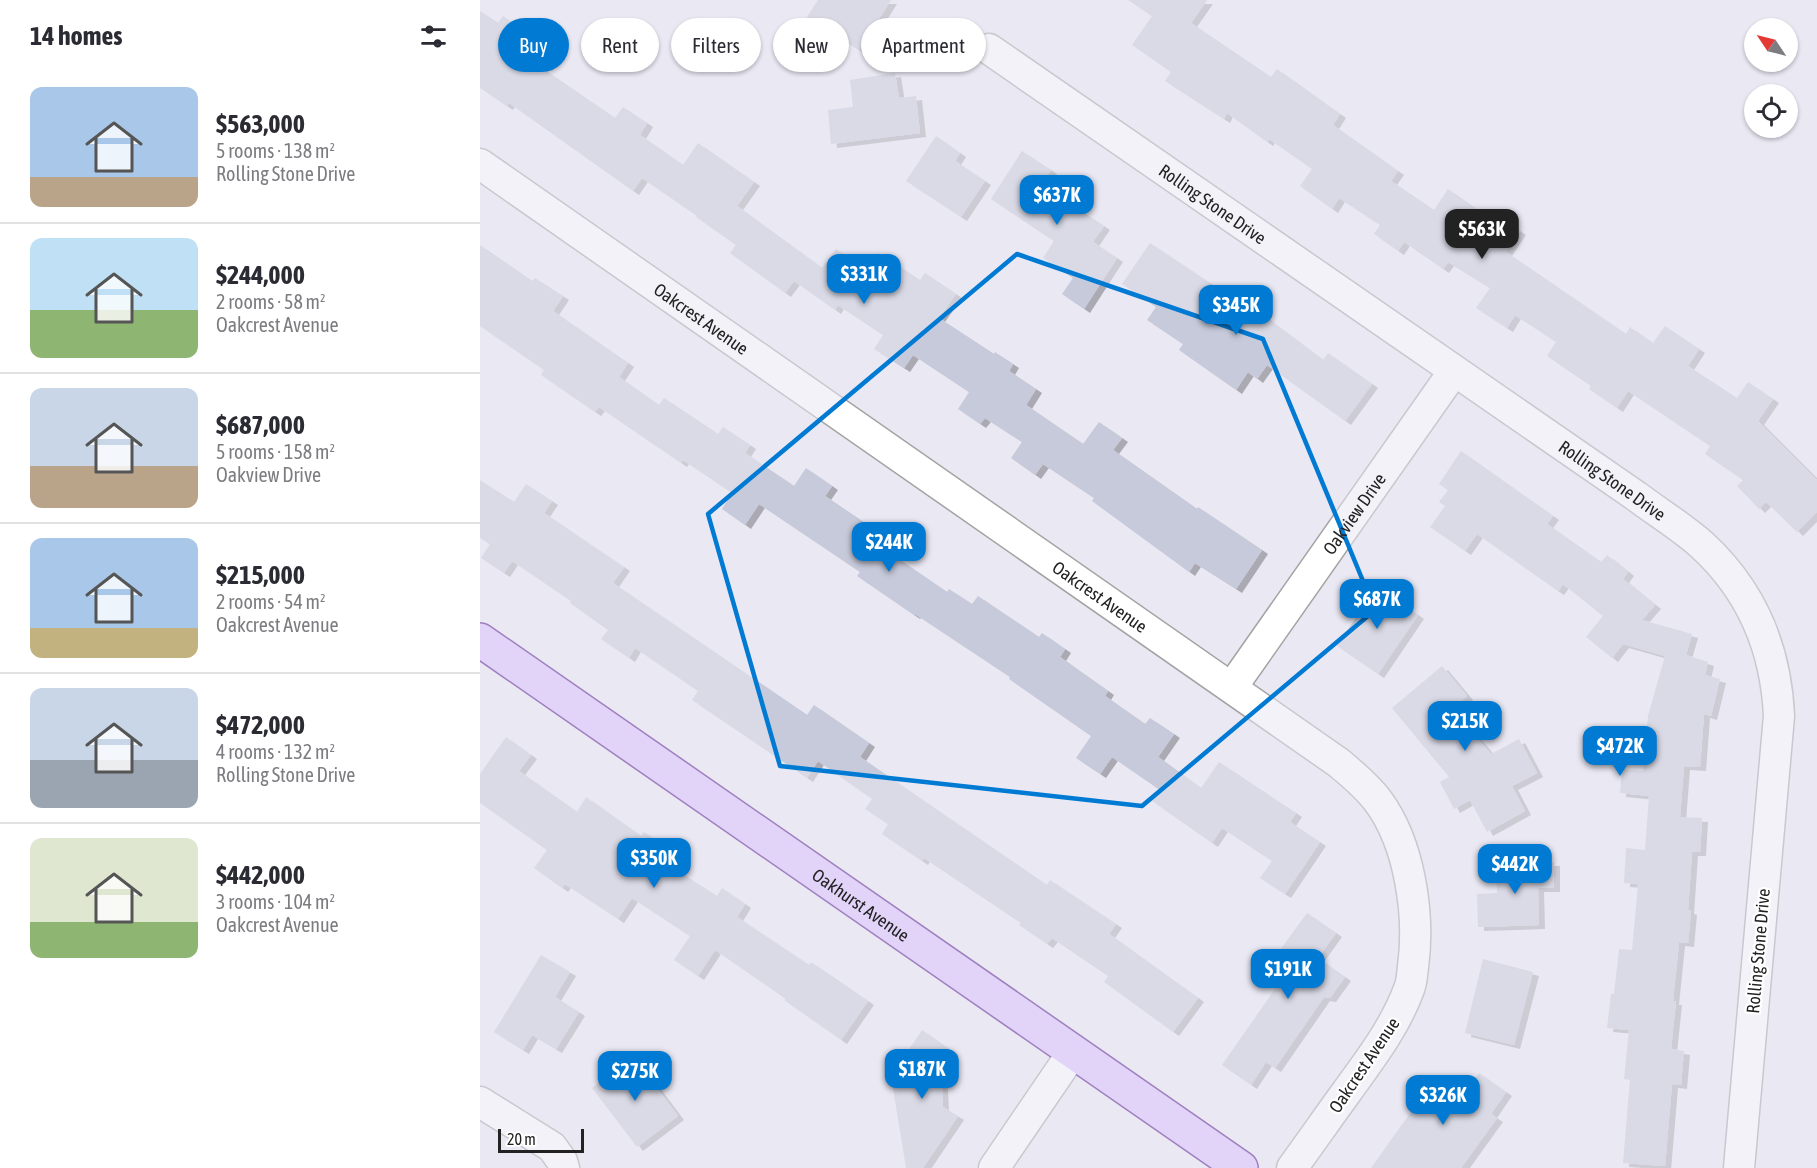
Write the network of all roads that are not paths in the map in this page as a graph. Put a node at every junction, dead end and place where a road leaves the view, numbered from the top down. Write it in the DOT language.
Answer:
graph roads {
  1 [pos="989,49"];
  2 [pos="480,164"];
  3 [pos="1454,371"];
  4 [pos="480,640"];
  5 [pos="1232,687"];
  6 [pos="1073,1052"];
  7 [pos="480,1102"];
  8 [pos="564,1168"];
  9 [pos="994,1168"];
  10 [pos="1241,1168"];
  11 [pos="1292,1168"];
  12 [pos="1739,1168"];
  1 -- 3 [label="street, Rolling Stone Drive"];
  2 -- 5 [label="street, Oakcrest Avenue"];
  3 -- 5 [label="street, Oakview Drive"];
  3 -- 12 [label="street, Rolling Stone Drive"];
  4 -- 6 [label="street, Oakhurst Avenue"];
  5 -- 11 [label="street, Oakcrest Avenue"];
  6 -- 9 [label="street"];
  6 -- 10 [label="street, Oakhurst Avenue"];
  7 -- 8 [label="street"];
}
